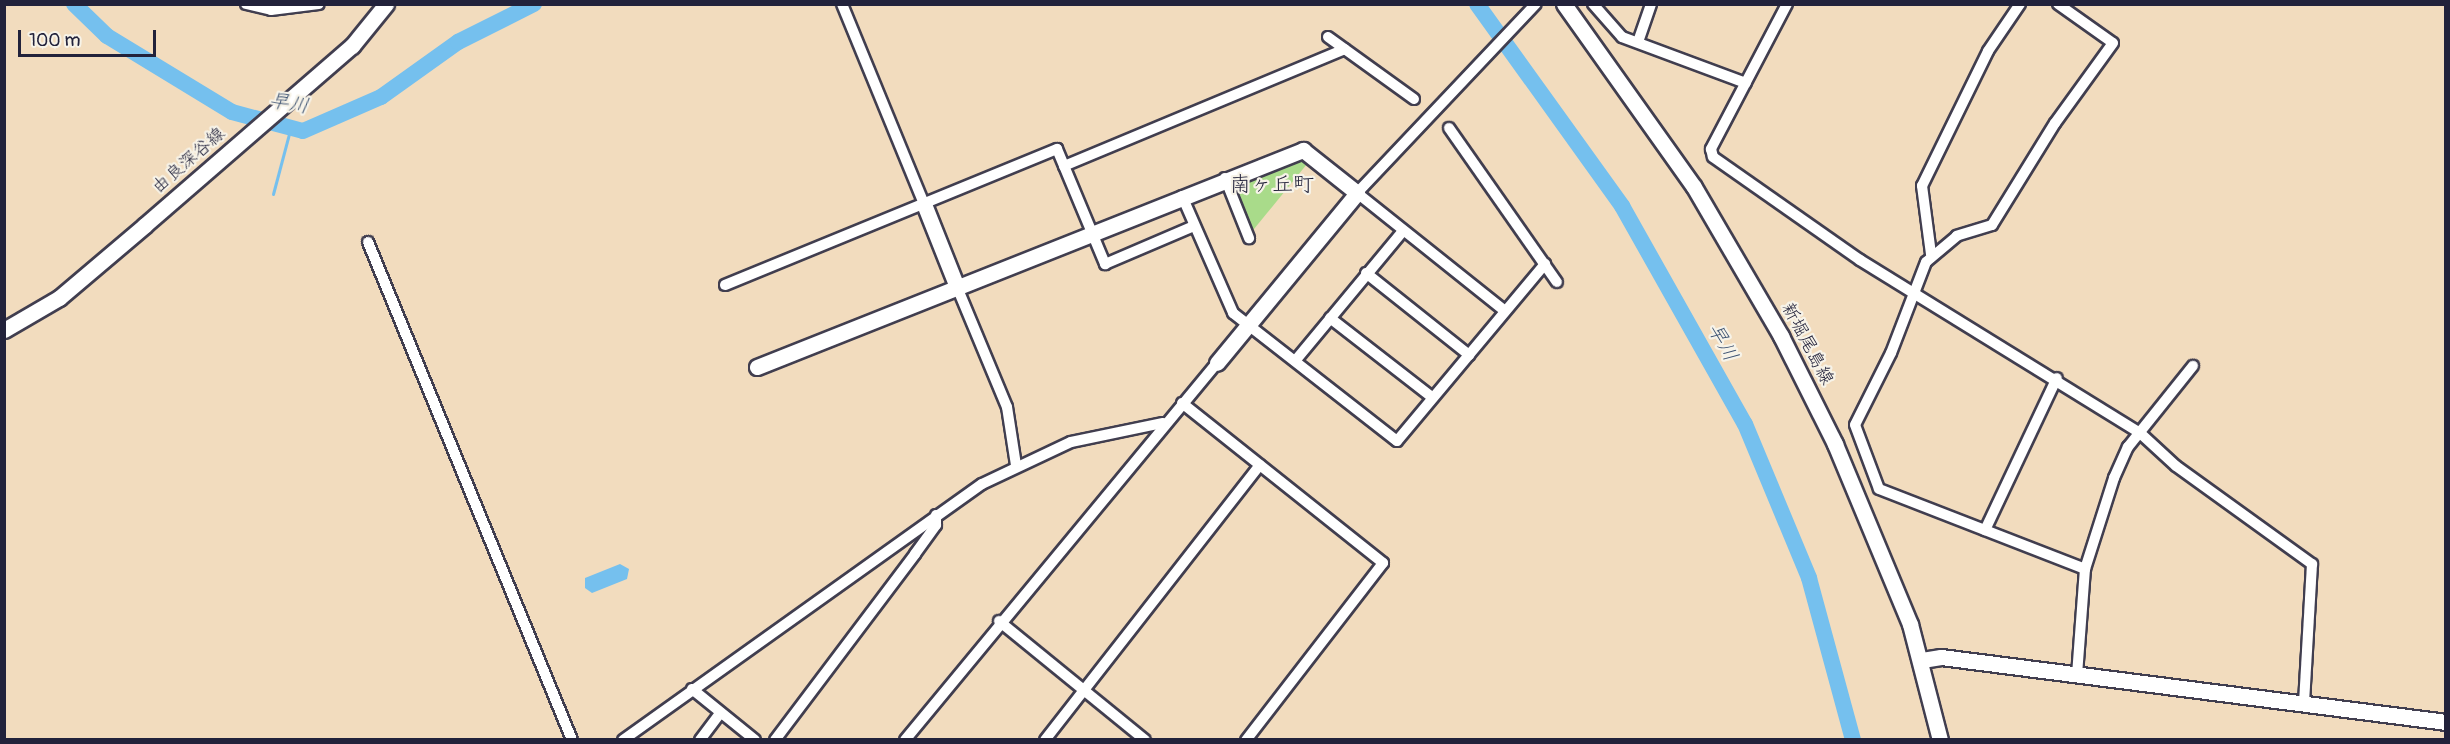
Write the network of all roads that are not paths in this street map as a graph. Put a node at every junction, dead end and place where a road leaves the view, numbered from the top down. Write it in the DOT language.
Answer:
graph roads {
  1 [pos="246,4"];
  2 [pos="319,4"];
  3 [pos="386,4"];
  4 [pos="842,4"];
  5 [pos="1536,4"];
  6 [pos="1564,4"];
  7 [pos="1593,4"];
  8 [pos="1651,4"];
  9 [pos="1787,4"];
  10 [pos="2019,4"];
  11 [pos="2058,4"];
  12 [pos="1328,37"];
  13 [pos="1639,39"];
  14 [pos="1345,49"];
  15 [pos="1746,83"];
  16 [pos="1414,99"];
  17 [pos="1449,128"];
  18 [pos="1064,166"];
  19 [pos="1225,178"];
  20 [pos="1357,194"];
  21 [pos="1182,196"];
  22 [pos="924,204"];
  23 [pos="1194,226"];
  24 [pos="1403,231"];
  25 [pos="1090,232"];
  26 [pos="1249,238"];
  27 [pos="368,242"];
  28 [pos="1931,254"];
  29 [pos="1545,264"];
  30 [pos="1366,273"];
  31 [pos="1557,282"];
  32 [pos="725,285"];
  33 [pos="957,287"];
  34 [pos="1912,291"];
  35 [pos="1505,312"];
  36 [pos="1330,318"];
  37 [pos="1248,325"];
  38 [pos="4,330"];
  39 [pos="1469,355"];
  40 [pos="1295,361"];
  41 [pos="1217,363"];
  42 [pos="2193,366"];
  43 [pos="757,367"];
  44 [pos="2057,378"];
  45 [pos="1433,398"];
  46 [pos="1182,403"];
  47 [pos="1163,423"];
  48 [pos="2139,432"];
  49 [pos="1016,465"];
  50 [pos="1260,465"];
  51 [pos="936,515"];
  52 [pos="1985,530"];
  53 [pos="2085,569"];
  54 [pos="999,621"];
  55 [pos="1922,660"];
  56 [pos="2077,675"];
  57 [pos="692,689"];
  58 [pos="1084,691"];
  59 [pos="2304,704"];
  60 [pos="720,713"];
  61 [pos="2445,722"];
  62 [pos="572,740"];
  63 [pos="623,740"];
  64 [pos="700,740"];
  65 [pos="755,740"];
  66 [pos="775,740"];
  67 [pos="905,740"];
  68 [pos="1045,740"];
  69 [pos="1145,740"];
  70 [pos="1245,740"];
  71 [pos="1940,740"];
  1 -- 2 [label="street"];
  3 -- 38 [label="street, 由良深谷線"];
  4 -- 22 [label="street"];
  5 -- 20 [label="street"];
  6 -- 55 [label="street, 新堀尾島線"];
  7 -- 13 [label="street"];
  8 -- 13 [label="street"];
  9 -- 15 [label="street"];
  10 -- 28 [label="street"];
  11 -- 28 [label="street"];
  12 -- 14 [label="street"];
  13 -- 15 [label="street"];
  14 -- 16 [label="street"];
  14 -- 18 [label="street"];
  15 -- 34 [label="street"];
  17 -- 29 [label="street"];
  18 -- 22 [label="street"];
  18 -- 25 [label="street"];
  19 -- 20 [label="street"];
  19 -- 21 [label="street"];
  19 -- 26 [label="street"];
  20 -- 24 [label="street"];
  20 -- 37 [label="street"];
  21 -- 23 [label="street"];
  21 -- 25 [label="street"];
  22 -- 32 [label="street"];
  22 -- 33 [label="street"];
  23 -- 25 [label="street"];
  23 -- 37 [label="street"];
  24 -- 30 [label="street"];
  24 -- 35 [label="street"];
  25 -- 33 [label="street"];
  27 -- 62 [label="street"];
  28 -- 34 [label="street"];
  29 -- 31 [label="street"];
  29 -- 35 [label="street"];
  30 -- 36 [label="street"];
  30 -- 39 [label="street"];
  33 -- 43 [label="street"];
  33 -- 49 [label="street"];
  34 -- 44 [label="street"];
  34 -- 52 [label="street"];
  35 -- 39 [label="street"];
  36 -- 40 [label="street"];
  36 -- 45 [label="street"];
  37 -- 40 [label="street"];
  37 -- 41 [label="street"];
  39 -- 45 [label="street"];
  40 -- 45 [label="street"];
  41 -- 46 [label="street"];
  42 -- 48 [label="street"];
  44 -- 48 [label="street"];
  44 -- 52 [label="street"];
  46 -- 47 [label="street"];
  46 -- 50 [label="street"];
  47 -- 49 [label="street"];
  47 -- 54 [label="street"];
  48 -- 53 [label="street"];
  48 -- 59 [label="street"];
  49 -- 51 [label="street"];
  50 -- 58 [label="street"];
  50 -- 70 [label="street"];
  51 -- 57 [label="street"];
  51 -- 66 [label="street"];
  52 -- 53 [label="street"];
  53 -- 56 [label="street"];
  54 -- 58 [label="street"];
  54 -- 67 [label="street"];
  55 -- 56 [label="street"];
  55 -- 71 [label="street, 新堀尾島線"];
  56 -- 59 [label="street"];
  57 -- 60 [label="street"];
  57 -- 63 [label="street"];
  58 -- 68 [label="street"];
  58 -- 69 [label="street"];
  59 -- 61 [label="street"];
  60 -- 64 [label="street"];
  60 -- 65 [label="street"];
}
